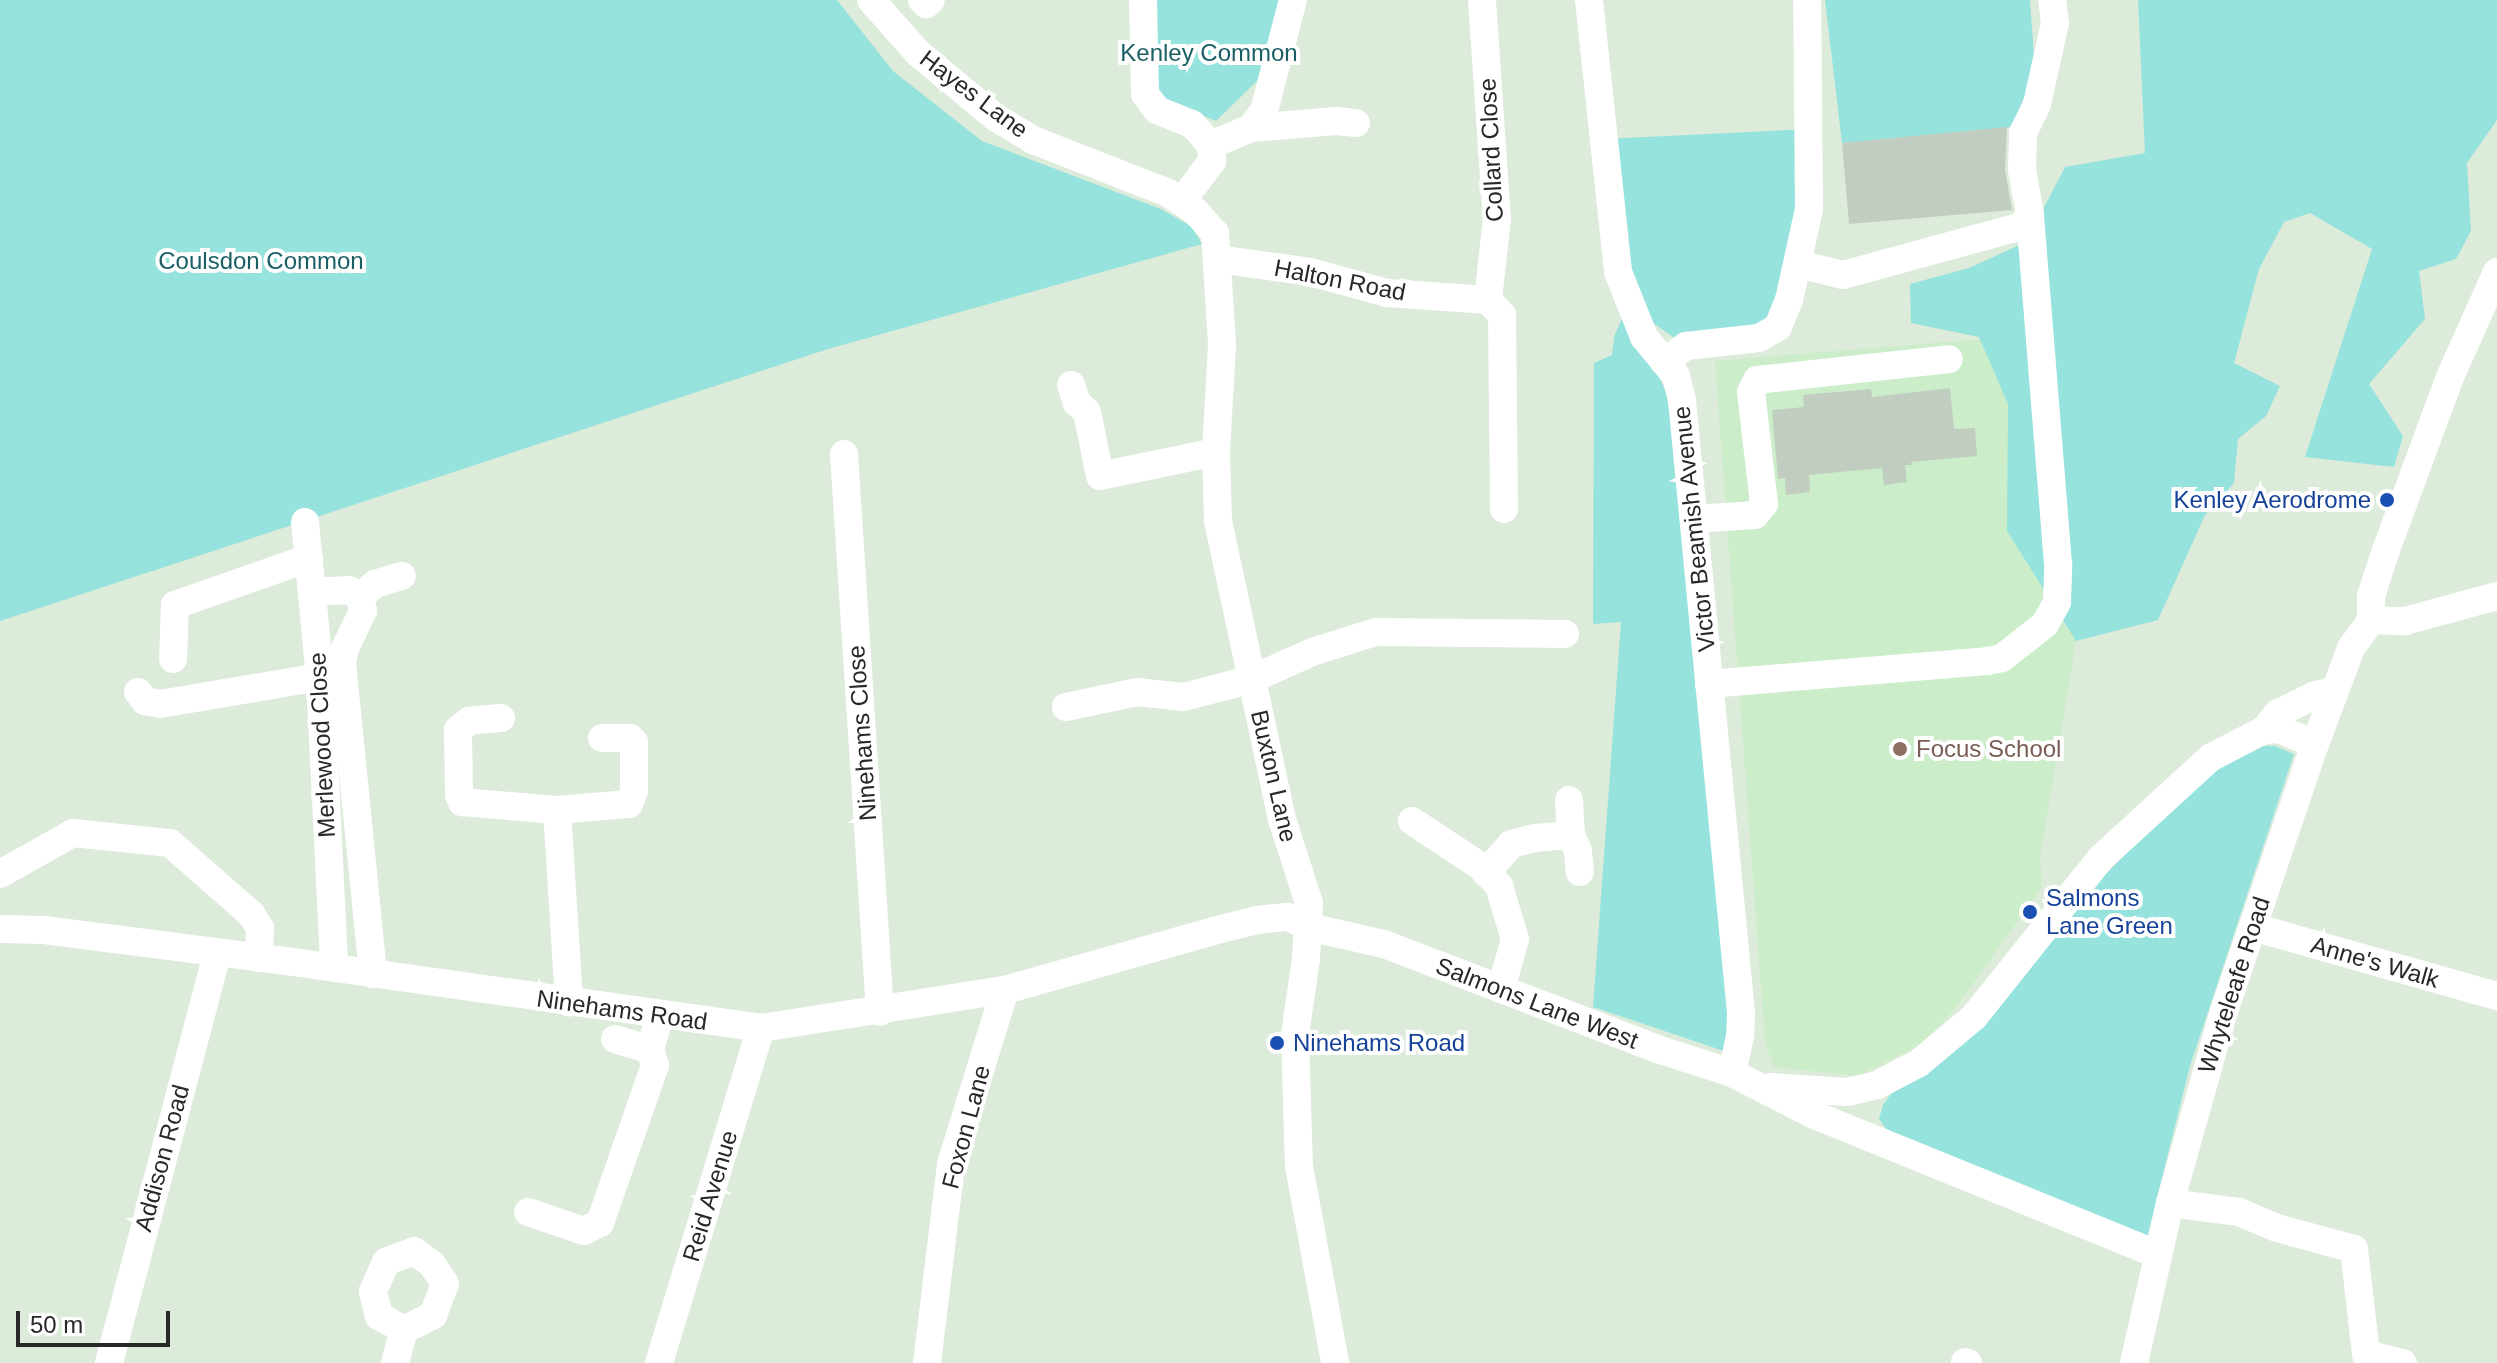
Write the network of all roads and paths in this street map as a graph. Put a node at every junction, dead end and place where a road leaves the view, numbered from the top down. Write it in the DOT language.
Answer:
graph roads {
  1 [pos="871,0"];
  2 [pos="922,0"];
  3 [pos="931,0"];
  4 [pos="1143,0"];
  5 [pos="1293,0"];
  6 [pos="1482,0"];
  7 [pos="1589,0"];
  8 [pos="1807,0"];
  9 [pos="2052,0"];
  10 [pos="1356,123"];
  11 [pos="1251,128"];
  12 [pos="1211,145"];
  13 [pos="1182,201"];
  14 [pos="2030,214"];
  15 [pos="1218,259"];
  16 [pos="1798,264"];
  17 [pos="2497,272"];
  18 [pos="1488,300"];
  19 [pos="1949,359"];
  20 [pos="1664,362"];
  21 [pos="1071,385"];
  22 [pos="1216,452"];
  23 [pos="844,454"];
  24 [pos="1504,509"];
  25 [pos="1694,519"];
  26 [pos="305,522"];
  27 [pos="309,558"];
  28 [pos="402,576"];
  29 [pos="312,592"];
  30 [pos="2497,596"];
  31 [pos="360,597"];
  32 [pos="2371,620"];
  33 [pos="1565,634"];
  34 [pos="173,659"];
  35 [pos="320,677"];
  36 [pos="1252,679"];
  37 [pos="1709,684"];
  38 [pos="2335,691"];
  39 [pos="138,692"];
  40 [pos="1066,707"];
  41 [pos="501,718"];
  42 [pos="2264,730"];
  43 [pos="602,738"];
  44 [pos="2315,744"];
  45 [pos="1569,800"];
  46 [pos="557,810"];
  47 [pos="1412,821"];
  48 [pos="1571,835"];
  49 [pos="1580,872"];
  50 [pos="1486,873"];
  51 [pos="0,874"];
  52 [pos="1309,927"];
  53 [pos="2253,927"];
  54 [pos="0,929"];
  55 [pos="217,954"];
  56 [pos="259,958"];
  57 [pos="334,968"];
  58 [pos="373,974"];
  59 [pos="1501,989"];
  60 [pos="1005,990"];
  61 [pos="2497,996"];
  62 [pos="569,1003"];
  63 [pos="880,1012"];
  64 [pos="660,1015"];
  65 [pos="761,1028"];
  66 [pos="615,1039"];
  67 [pos="650,1050"];
  68 [pos="1732,1073"];
  69 [pos="1877,1085"];
  70 [pos="1763,1086"];
  71 [pos="1872,1136"];
  72 [pos="2170,1203"];
  73 [pos="528,1212"];
  74 [pos="2157,1254"];
  75 [pos="404,1330"];
  76 [pos="109,1363"];
  77 [pos="395,1363"];
  78 [pos="659,1363"];
  79 [pos="927,1363"];
  80 [pos="1335,1363"];
  81 [pos="2134,1363"];
  82 [pos="2403,1363"];
  1 -- 13 [label="street, Hayes Lane"];
  2 -- 3 [label="street"];
  4 -- 12 [label="street"];
  5 -- 11 [label="street"];
  6 -- 18 [label="street, Collard Close"];
  7 -- 20 [label="street, Victor Beamish Avenue"];
  8 -- 16 [label="street"];
  9 -- 14 [label="street"];
  10 -- 11 [label="street"];
  11 -- 12 [label="street"];
  12 -- 13 [label="street"];
  13 -- 15 [label="street, Buxton Lane"];
  14 -- 16 [label="street"];
  14 -- 37 [label="street"];
  15 -- 18 [label="street, Halton Road"];
  15 -- 22 [label="street, Buxton Lane"];
  16 -- 20 [label="street"];
  17 -- 32 [label="street"];
  18 -- 24 [label="street"];
  19 -- 25 [label="street"];
  20 -- 25 [label="street, Victor Beamish Avenue"];
  21 -- 22 [label="street"];
  22 -- 36 [label="street, Buxton Lane"];
  23 -- 63 [label="street, Ninehams Close"];
  25 -- 37 [label="street, Victor Beamish Avenue"];
  26 -- 27 [label="street, Merlewood Close"];
  27 -- 29 [label="street, Merlewood Close"];
  27 -- 34 [label="street"];
  28 -- 31 [label="street"];
  29 -- 31 [label="street"];
  29 -- 35 [label="street, Merlewood Close"];
  30 -- 32 [label="street"];
  31 -- 58 [label="street"];
  32 -- 38 [label="street, Whyteleafe Road"];
  33 -- 36 [label="street"];
  35 -- 39 [label="street"];
  35 -- 57 [label="street, Merlewood Close"];
  36 -- 40 [label="street"];
  36 -- 52 [label="street, Buxton Lane"];
  37 -- 68 [label="street, Victor Beamish Avenue"];
  38 -- 42 [label="street, Salmons Lane West"];
  38 -- 44 [label="street, Whyteleafe Road"];
  41 -- 46 [label="street"];
  42 -- 44 [label="street"];
  42 -- 69 [label="street, Salmons Lane West"];
  43 -- 46 [label="street"];
  44 -- 53 [label="street, Whyteleafe Road"];
  45 -- 48 [label="street"];
  46 -- 62 [label="street"];
  47 -- 50 [label="street"];
  48 -- 49 [label="street"];
  48 -- 50 [label="street"];
  50 -- 59 [label="street"];
  51 -- 56 [label="street"];
  52 -- 59 [label="street, Salmons Lane West"];
  52 -- 60 [label="street, Ninehams Road"];
  52 -- 80 [label="street, Buxton Lane"];
  53 -- 61 [label="street, Anne's Walk"];
  53 -- 72 [label="street, Whyteleafe Road"];
  54 -- 55 [label="street, Ninehams Road"];
  55 -- 56 [label="street, Ninehams Road"];
  55 -- 76 [label="street, Addison Road"];
  56 -- 57 [label="street, Ninehams Road"];
  57 -- 58 [label="street, Ninehams Road"];
  58 -- 62 [label="street, Ninehams Road"];
  59 -- 68 [label="street, Salmons Lane West"];
  60 -- 63 [label="street, Ninehams Road"];
  60 -- 79 [label="street, Foxon Lane"];
  62 -- 64 [label="street, Ninehams Road"];
  63 -- 65 [label="street, Ninehams Road"];
  64 -- 65 [label="street, Ninehams Road"];
  64 -- 67 [label="street"];
  65 -- 78 [label="street, Reid Avenue"];
  66 -- 67 [label="street"];
  67 -- 73 [label="street"];
  68 -- 70 [label="street, Salmons Lane West"];
  69 -- 70 [label="street, Salmons Lane West"];
  69 -- 71 [label="street"];
  70 -- 71 [label="street, Salmons Lane West"];
  71 -- 74 [label="street, Salmons Lane West"];
  72 -- 74 [label="street, Whyteleafe Road"];
  72 -- 82 [label="street"];
  74 -- 81 [label="street, Whyteleafe Road"];
  75 -- 77 [label="street"];
}
